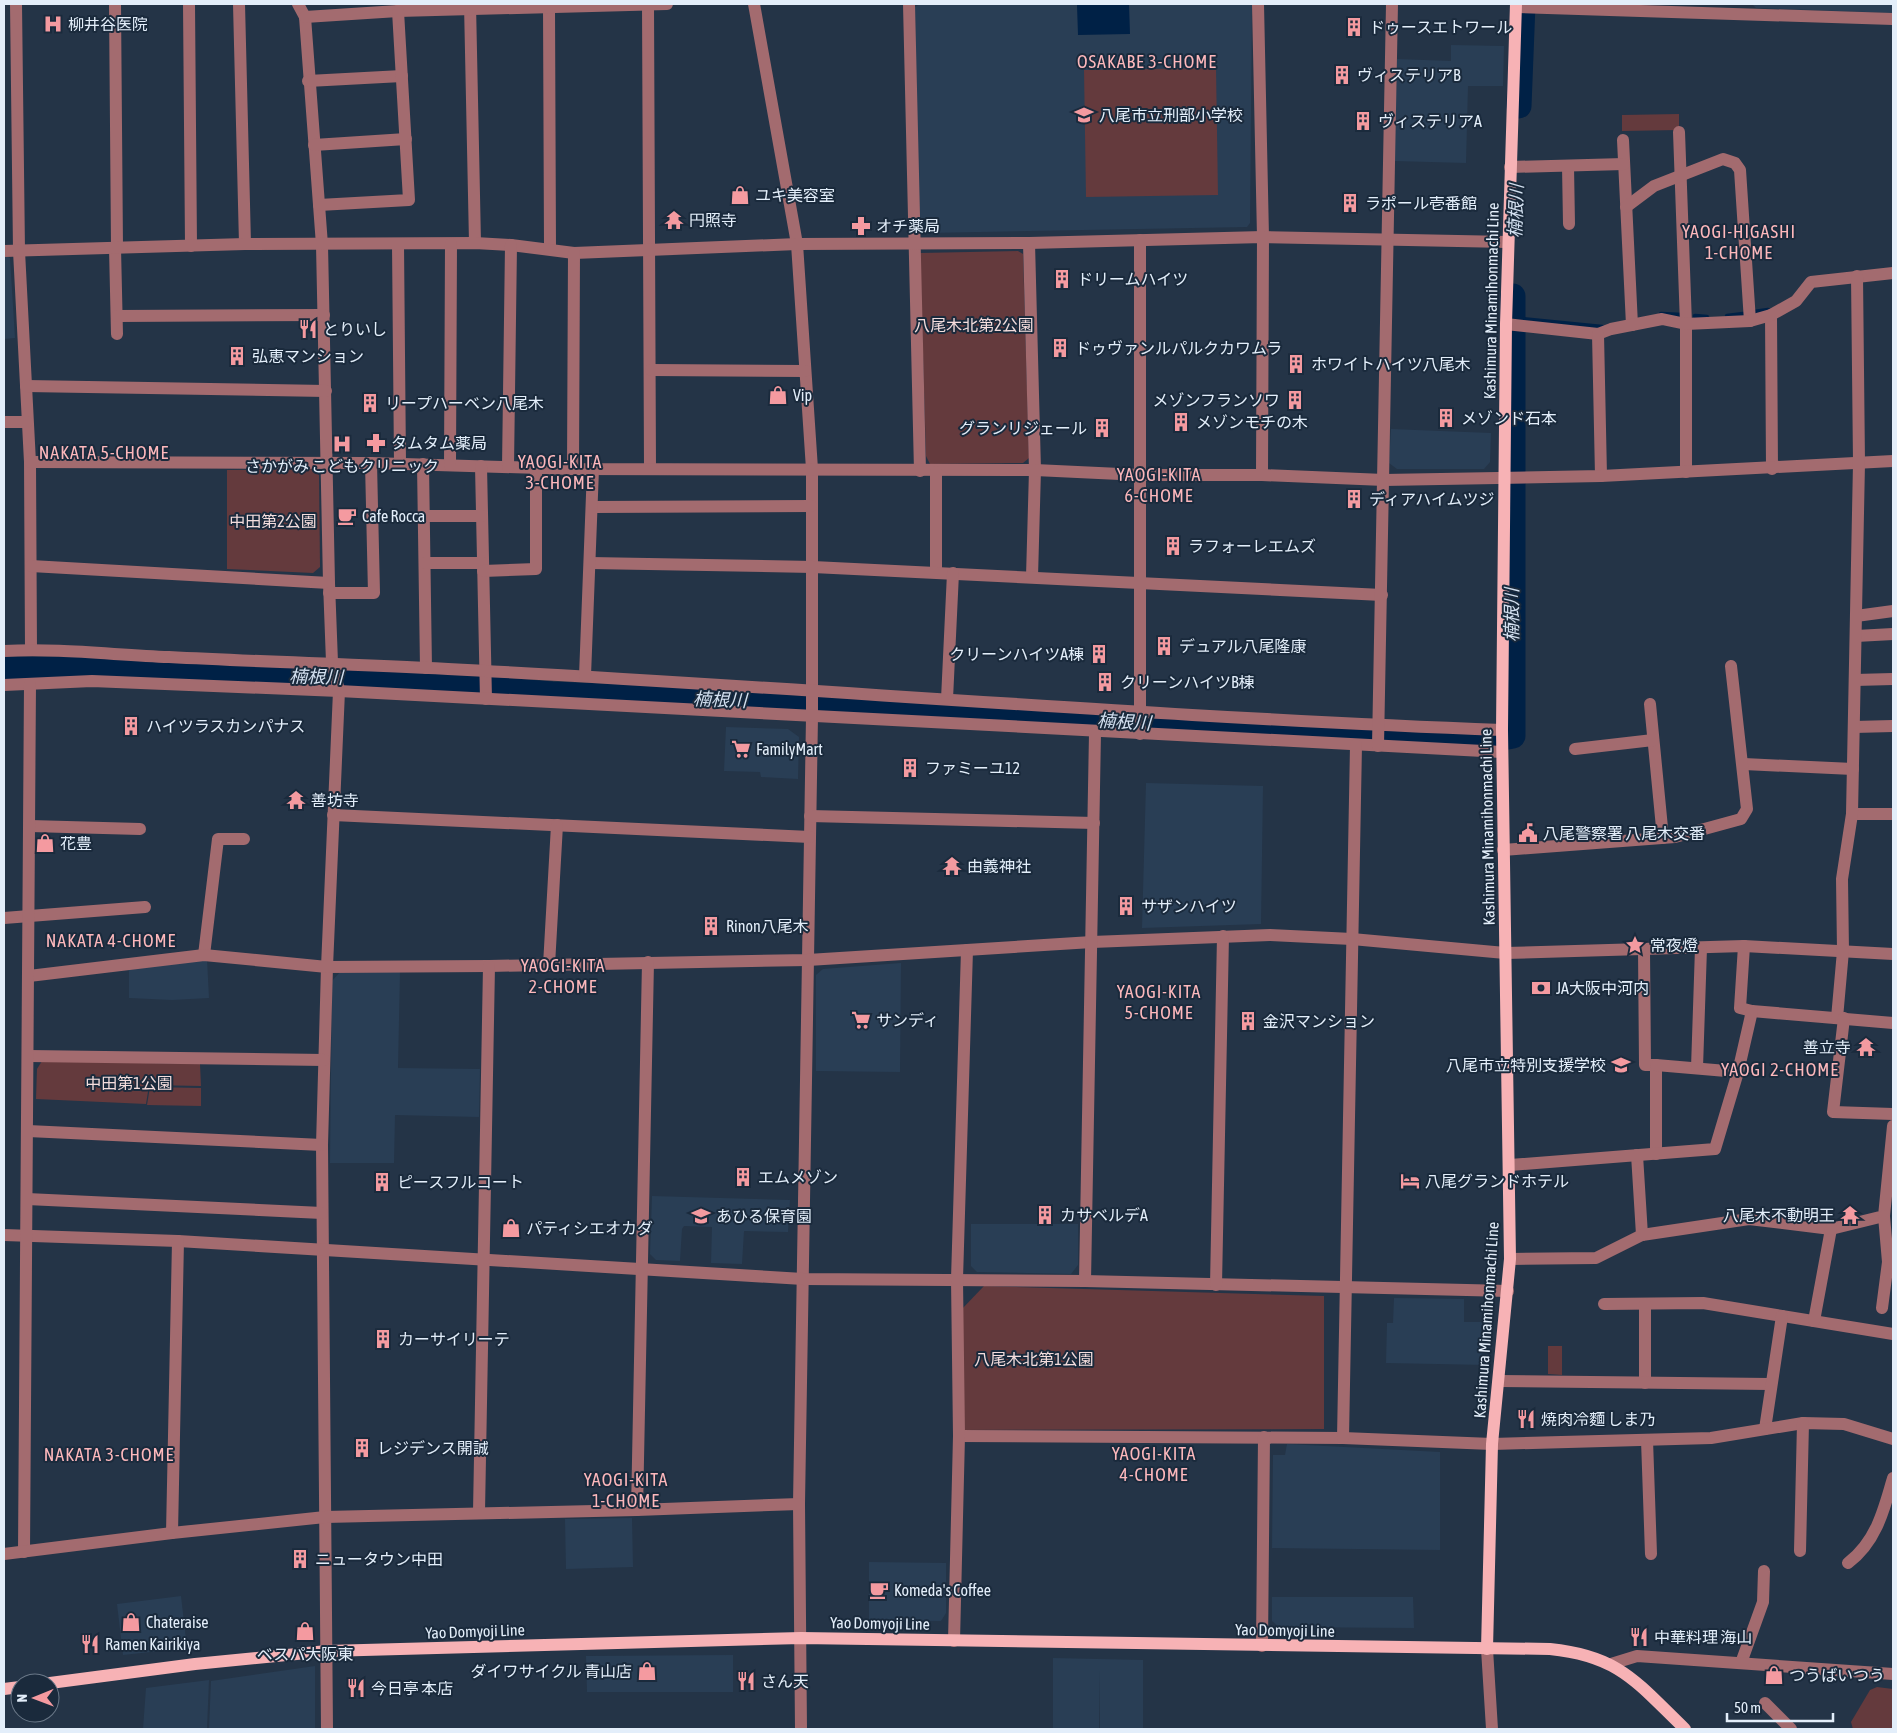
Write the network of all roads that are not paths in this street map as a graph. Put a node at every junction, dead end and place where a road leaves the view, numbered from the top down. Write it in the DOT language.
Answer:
graph roads {
  1 [pos="16,4"];
  2 [pos="115,4"];
  3 [pos="189,4"];
  4 [pos="239,4"];
  5 [pos="298,4"];
  6 [pos="616,4"];
  7 [pos="648,4"];
  8 [pos="667,4"];
  9 [pos="754,4"];
  10 [pos="909,4"];
  11 [pos="1258,4"];
  12 [pos="1392,4"];
  13 [pos="1516,5"];
  14 [pos="470,6"];
  15 [pos="549,7"];
  16 [pos="1746,10"];
  17 [pos="398,11"];
  18 [pos="305,17"];
  19 [pos="1893,19"];
  20 [pos="402,76"];
  21 [pos="308,81"];
  22 [pos="1679,132"];
  23 [pos="406,139"];
  24 [pos="1623,140"];
  25 [pos="314,145"];
  26 [pos="1624,164"];
  27 [pos="1568,166"];
  28 [pos="1510,167"];
  29 [pos="1680,176"];
  30 [pos="319,204"];
  31 [pos="1626,207"];
  32 [pos="1569,224"];
  33 [pos="1263,237"];
  34 [pos="1387,238"];
  35 [pos="1140,240"];
  36 [pos="915,242"];
  37 [pos="1508,242"];
  38 [pos="475,243"];
  39 [pos="1029,243"];
  40 [pos="245,244"];
  41 [pos="398,244"];
  42 [pos="452,244"];
  43 [pos="797,244"];
  44 [pos="322,245"];
  45 [pos="511,245"];
  46 [pos="191,246"];
  47 [pos="116,248"];
  48 [pos="550,248"];
  49 [pos="649,248"];
  50 [pos="4,251"];
  51 [pos="19,251"];
  52 [pos="574,253"];
  53 [pos="1893,273"];
  54 [pos="1857,276"];
  55 [pos="324,315"];
  56 [pos="1771,315"];
  57 [pos="117,316"];
  58 [pos="1750,321"];
  59 [pos="1506,324"];
  60 [pos="1686,324"];
  61 [pos="1632,325"];
  62 [pos="117,334"];
  63 [pos="1598,334"];
  64 [pos="651,370"];
  65 [pos="805,371"];
  66 [pos="26,386"];
  67 [pos="326,390"];
  68 [pos="4,422"];
  69 [pos="28,422"];
  70 [pos="1893,461"];
  71 [pos="30,462"];
  72 [pos="371,463"];
  73 [pos="1859,463"];
  74 [pos="327,464"];
  75 [pos="400,464"];
  76 [pos="423,464"];
  77 [pos="450,465"];
  78 [pos="481,466"];
  79 [pos="508,467"];
  80 [pos="536,468"];
  81 [pos="650,468"];
  82 [pos="573,469"];
  83 [pos="593,469"];
  84 [pos="812,469"];
  85 [pos="1772,469"];
  86 [pos="1035,470"];
  87 [pos="920,471"];
  88 [pos="936,472"];
  89 [pos="1686,472"];
  90 [pos="1140,475"];
  91 [pos="1262,475"];
  92 [pos="1506,476"];
  93 [pos="1600,476"];
  94 [pos="1384,480"];
  95 [pos="811,506"];
  96 [pos="592,507"];
  97 [pos="424,516"];
  98 [pos="482,516"];
  99 [pos="425,563"];
  100 [pos="590,563"];
  101 [pos="31,566"];
  102 [pos="483,567"];
  103 [pos="813,567"];
  104 [pos="936,572"];
  105 [pos="953,573"];
  106 [pos="1032,577"];
  107 [pos="1140,582"];
  108 [pos="329,588"];
  109 [pos="1382,595"];
  110 [pos="1893,611"];
  111 [pos="1856,616"];
  112 [pos="1893,634"];
  113 [pos="1856,636"];
  114 [pos="31,650"];
  115 [pos="4,651"];
  116 [pos="332,662"];
  117 [pos="1731,666"];
  118 [pos="426,668"];
  119 [pos="485,675"];
  120 [pos="585,676"];
  121 [pos="1893,679"];
  122 [pos="1855,680"];
  123 [pos="30,684"];
  124 [pos="4,685"];
  125 [pos="812,689"];
  126 [pos="339,691"];
  127 [pos="486,696"];
  128 [pos="947,699"];
  129 [pos="1650,704"];
  130 [pos="1141,713"];
  131 [pos="812,717"];
  132 [pos="1893,726"];
  133 [pos="1854,727"];
  134 [pos="1502,730"];
  135 [pos="1140,731"];
  136 [pos="1095,733"];
  137 [pos="1378,736"];
  138 [pos="1653,740"];
  139 [pos="1356,745"];
  140 [pos="1575,749"];
  141 [pos="1502,752"];
  142 [pos="1744,764"];
  143 [pos="1853,769"];
  144 [pos="1852,814"];
  145 [pos="1893,814"];
  146 [pos="333,815"];
  147 [pos="810,816"];
  148 [pos="1094,823"];
  149 [pos="557,825"];
  150 [pos="30,826"];
  151 [pos="140,829"];
  152 [pos="810,837"];
  153 [pos="1663,838"];
  154 [pos="244,839"];
  155 [pos="1503,850"];
  156 [pos="145,907"];
  157 [pos="30,915"];
  158 [pos="4,918"];
  159 [pos="1223,936"];
  160 [pos="1352,939"];
  161 [pos="1092,942"];
  162 [pos="1744,946"];
  163 [pos="1701,948"];
  164 [pos="967,950"];
  165 [pos="1644,950"];
  166 [pos="1843,951"];
  167 [pos="1505,953"];
  168 [pos="204,954"];
  169 [pos="1893,954"];
  170 [pos="808,960"];
  171 [pos="648,962"];
  172 [pos="549,965"];
  173 [pos="489,966"];
  174 [pos="327,968"];
  175 [pos="29,976"];
  176 [pos="1752,1011"];
  177 [pos="1841,1018"];
  178 [pos="1893,1023"];
  179 [pos="29,1056"];
  180 [pos="324,1060"];
  181 [pos="1656,1065"];
  182 [pos="1697,1068"];
  183 [pos="1738,1072"];
  184 [pos="1893,1114"];
  185 [pos="1893,1126"];
  186 [pos="28,1131"];
  187 [pos="322,1145"];
  188 [pos="1656,1154"];
  189 [pos="1638,1155"];
  190 [pos="1510,1166"];
  191 [pos="27,1199"];
  192 [pos="322,1213"];
  193 [pos="1884,1216"];
  194 [pos="1831,1229"];
  195 [pos="4,1235"];
  196 [pos="1642,1235"];
  197 [pos="26,1236"];
  198 [pos="178,1241"];
  199 [pos="322,1250"];
  200 [pos="1510,1259"];
  201 [pos="485,1260"];
  202 [pos="1891,1262"];
  203 [pos="641,1270"];
  204 [pos="803,1279"];
  205 [pos="957,1279"];
  206 [pos="1084,1282"];
  207 [pos="1216,1285"];
  208 [pos="1345,1287"];
  209 [pos="1508,1290"];
  210 [pos="1604,1304"];
  211 [pos="1645,1304"];
  212 [pos="1882,1308"];
  213 [pos="1782,1316"];
  214 [pos="1814,1321"];
  215 [pos="1893,1334"];
  216 [pos="1499,1381"];
  217 [pos="1645,1384"];
  218 [pos="1770,1384"];
  219 [pos="1803,1423"];
  220 [pos="1765,1429"];
  221 [pos="959,1436"];
  222 [pos="1264,1438"];
  223 [pos="1343,1438"];
  224 [pos="1893,1439"];
  225 [pos="1647,1440"];
  226 [pos="1492,1444"];
  227 [pos="1893,1478"];
  228 [pos="799,1504"];
  229 [pos="637,1510"];
  230 [pos="480,1512"];
  231 [pos="326,1517"];
  232 [pos="172,1533"];
  233 [pos="1800,1551"];
  234 [pos="24,1552"];
  235 [pos="4,1554"];
  236 [pos="1651,1554"];
  237 [pos="1848,1563"];
  238 [pos="1764,1571"];
  239 [pos="800,1638"];
  240 [pos="954,1641"];
  241 [pos="1262,1646"];
  242 [pos="1487,1649"];
  243 [pos="327,1651"];
  244 [pos="1742,1663"];
  245 [pos="1611,1664"];
  246 [pos="1893,1674"];
  247 [pos="60,1682"];
  248 [pos="1765,1704"];
  249 [pos="326,1729"];
  250 [pos="801,1729"];
  251 [pos="1492,1729"];
  252 [pos="1685,1729"];
  253 [pos="1791,1729"];
  1 -- 51 [label="street"];
  2 -- 47 [label="street"];
  3 -- 46 [label="street"];
  4 -- 40 [label="street"];
  5 -- 18 [label="street"];
  6 -- 7 [label="street"];
  6 -- 15 [label="street"];
  7 -- 8 [label="street"];
  7 -- 49 [label="street"];
  9 -- 43 [label="street"];
  10 -- 36 [label="street"];
  11 -- 33 [label="street"];
  12 -- 34 [label="street"];
  13 -- 16 [label="street"];
  13 -- 28 [label="main road, Kashimura Minamihonmachi Line"];
  14 -- 15 [label="street"];
  14 -- 17 [label="street"];
  14 -- 38 [label="street"];
  15 -- 48 [label="street"];
  16 -- 19 [label="street"];
  17 -- 18 [label="street"];
  17 -- 20 [label="street"];
  18 -- 21 [label="street"];
  20 -- 21 [label="street"];
  20 -- 23 [label="street"];
  21 -- 25 [label="street"];
  22 -- 29 [label="street"];
  23 -- 25 [label="street"];
  23 -- 30 [label="street"];
  24 -- 26 [label="street"];
  25 -- 30 [label="street"];
  26 -- 27 [label="street"];
  26 -- 31 [label="street"];
  27 -- 28 [label="street"];
  27 -- 32 [label="street"];
  28 -- 37 [label="main road, Kashimura Minamihonmachi Line"];
  29 -- 31 [label="street"];
  29 -- 58 [label="street"];
  29 -- 60 [label="street"];
  30 -- 44 [label="street"];
  31 -- 61 [label="street"];
  33 -- 34 [label="street"];
  33 -- 35 [label="street"];
  33 -- 91 [label="street"];
  34 -- 37 [label="street"];
  34 -- 94 [label="street"];
  35 -- 39 [label="street"];
  35 -- 90 [label="street"];
  36 -- 39 [label="street"];
  36 -- 43 [label="street"];
  36 -- 87 [label="street"];
  37 -- 59 [label="main road, Kashimura Minamihonmachi Line"];
  38 -- 42 [label="street"];
  38 -- 45 [label="street"];
  39 -- 86 [label="street"];
  40 -- 44 [label="street"];
  40 -- 46 [label="street"];
  41 -- 42 [label="street"];
  41 -- 44 [label="street"];
  41 -- 75 [label="street"];
  42 -- 77 [label="street"];
  43 -- 49 [label="street"];
  43 -- 65 [label="street"];
  44 -- 55 [label="street"];
  45 -- 48 [label="street"];
  45 -- 79 [label="street"];
  46 -- 47 [label="street"];
  47 -- 51 [label="street"];
  47 -- 57 [label="street"];
  48 -- 52 [label="street"];
  49 -- 52 [label="street"];
  49 -- 64 [label="street"];
  50 -- 51 [label="street"];
  51 -- 66 [label="street"];
  52 -- 82 [label="street"];
  53 -- 54 [label="street"];
  54 -- 56 [label="street"];
  54 -- 73 [label="street"];
  55 -- 57 [label="street"];
  55 -- 67 [label="street"];
  56 -- 58 [label="street"];
  56 -- 85 [label="street"];
  57 -- 62 [label="street"];
  58 -- 60 [label="street"];
  59 -- 63 [label="street"];
  59 -- 92 [label="main road, Kashimura Minamihonmachi Line"];
  60 -- 61 [label="street"];
  60 -- 89 [label="street"];
  61 -- 63 [label="street"];
  63 -- 93 [label="street"];
  64 -- 65 [label="street"];
  64 -- 81 [label="street"];
  65 -- 84 [label="street"];
  66 -- 67 [label="street"];
  66 -- 69 [label="street"];
  67 -- 74 [label="street"];
  68 -- 69 [label="street"];
  69 -- 71 [label="street"];
  70 -- 73 [label="street"];
  71 -- 74 [label="street"];
  71 -- 101 [label="street"];
  72 -- 74 [label="street"];
  72 -- 75 [label="street"];
  72 -- 108 [label="street"];
  73 -- 85 [label="street"];
  73 -- 111 [label="street"];
  74 -- 108 [label="street"];
  75 -- 76 [label="street"];
  76 -- 77 [label="street"];
  76 -- 97 [label="street"];
  77 -- 78 [label="street"];
  78 -- 79 [label="street"];
  78 -- 98 [label="street"];
  79 -- 80 [label="street"];
  80 -- 82 [label="street"];
  80 -- 102 [label="street"];
  81 -- 83 [label="street"];
  81 -- 84 [label="street"];
  82 -- 83 [label="street"];
  83 -- 96 [label="street"];
  84 -- 87 [label="street"];
  84 -- 95 [label="street"];
  85 -- 89 [label="street"];
  86 -- 88 [label="street"];
  86 -- 90 [label="street"];
  86 -- 106 [label="street"];
  87 -- 88 [label="street"];
  88 -- 104 [label="street"];
  89 -- 93 [label="street"];
  90 -- 91 [label="street"];
  90 -- 107 [label="street"];
  91 -- 94 [label="street"];
  92 -- 93 [label="street"];
  92 -- 94 [label="street"];
  92 -- 134 [label="main road, Kashimura Minamihonmachi Line"];
  94 -- 109 [label="street"];
  95 -- 96 [label="street"];
  95 -- 103 [label="street"];
  96 -- 100 [label="street"];
  97 -- 98 [label="street"];
  97 -- 99 [label="street"];
  98 -- 102 [label="street"];
  99 -- 102 [label="street"];
  99 -- 118 [label="street"];
  100 -- 103 [label="street"];
  100 -- 120 [label="street"];
  101 -- 108 [label="street"];
  101 -- 114 [label="street"];
  102 -- 119 [label="street"];
  103 -- 104 [label="street"];
  103 -- 125 [label="street"];
  104 -- 105 [label="street"];
  105 -- 106 [label="street"];
  105 -- 128 [label="street"];
  106 -- 107 [label="street"];
  107 -- 109 [label="street"];
  107 -- 130 [label="street"];
  108 -- 116 [label="street"];
  109 -- 137 [label="street"];
  110 -- 111 [label="street"];
  111 -- 113 [label="street"];
  112 -- 113 [label="street"];
  113 -- 122 [label="street"];
  114 -- 115 [label="street"];
  114 -- 116 [label="street"];
  116 -- 118 [label="street"];
  116 -- 126 [label="street"];
  117 -- 142 [label="street"];
  118 -- 119 [label="street"];
  119 -- 120 [label="street"];
  119 -- 127 [label="street"];
  120 -- 125 [label="street"];
  121 -- 122 [label="street"];
  122 -- 133 [label="street"];
  123 -- 124 [label="street"];
  123 -- 126 [label="street"];
  123 -- 150 [label="street"];
  125 -- 128 [label="street"];
  125 -- 131 [label="street"];
  126 -- 127 [label="street"];
  126 -- 146 [label="street"];
  127 -- 131 [label="street"];
  128 -- 130 [label="street"];
  129 -- 138 [label="street"];
  130 -- 135 [label="street"];
  130 -- 137 [label="street"];
  131 -- 136 [label="street"];
  131 -- 147 [label="street"];
  132 -- 133 [label="street"];
  133 -- 143 [label="street"];
  134 -- 137 [label="street"];
  134 -- 141 [label="main road, Kashimura Minamihonmachi Line"];
  135 -- 136 [label="street"];
  135 -- 139 [label="street"];
  136 -- 148 [label="street"];
  137 -- 139 [label="street"];
  137 -- 141 [label="street"];
  138 -- 140 [label="street"];
  138 -- 153 [label="street"];
  139 -- 160 [label="street"];
  141 -- 155 [label="main road, Kashimura Minamihonmachi Line"];
  142 -- 143 [label="street"];
  142 -- 153 [label="street"];
  143 -- 144 [label="street"];
  144 -- 145 [label="street"];
  144 -- 166 [label="street"];
  146 -- 149 [label="street"];
  146 -- 174 [label="street"];
  147 -- 148 [label="street"];
  147 -- 152 [label="street"];
  148 -- 161 [label="street"];
  149 -- 152 [label="street"];
  149 -- 172 [label="street"];
  150 -- 151 [label="street"];
  150 -- 157 [label="street"];
  152 -- 170 [label="street"];
  153 -- 155 [label="street"];
  154 -- 168 [label="street"];
  155 -- 167 [label="main road, Kashimura Minamihonmachi Line"];
  156 -- 157 [label="street"];
  157 -- 158 [label="street"];
  157 -- 175 [label="street"];
  159 -- 160 [label="street"];
  159 -- 161 [label="street"];
  159 -- 207 [label="street"];
  160 -- 167 [label="street"];
  160 -- 208 [label="street"];
  161 -- 164 [label="street"];
  161 -- 206 [label="street"];
  162 -- 163 [label="street"];
  162 -- 166 [label="street"];
  162 -- 176 [label="street"];
  163 -- 165 [label="street"];
  163 -- 182 [label="street"];
  164 -- 170 [label="street"];
  164 -- 205 [label="street"];
  165 -- 167 [label="street"];
  165 -- 181 [label="street"];
  166 -- 169 [label="street"];
  166 -- 177 [label="street"];
  167 -- 190 [label="main road, Kashimura Minamihonmachi Line"];
  168 -- 174 [label="street"];
  168 -- 175 [label="street"];
  170 -- 171 [label="street"];
  170 -- 204 [label="street"];
  171 -- 172 [label="street"];
  171 -- 203 [label="street"];
  172 -- 173 [label="street"];
  173 -- 174 [label="street"];
  173 -- 201 [label="street"];
  174 -- 180 [label="street"];
  175 -- 179 [label="street"];
  176 -- 177 [label="street"];
  176 -- 183 [label="street"];
  177 -- 178 [label="street"];
  177 -- 184 [label="street"];
  179 -- 180 [label="street"];
  179 -- 186 [label="street"];
  180 -- 187 [label="street"];
  181 -- 182 [label="street"];
  181 -- 188 [label="street"];
  182 -- 183 [label="street"];
  183 -- 188 [label="street"];
  185 -- 193 [label="street"];
  186 -- 187 [label="street"];
  186 -- 191 [label="street"];
  187 -- 192 [label="street"];
  188 -- 189 [label="street"];
  189 -- 190 [label="street"];
  189 -- 196 [label="street"];
  190 -- 200 [label="main road, Kashimura Minamihonmachi Line"];
  191 -- 192 [label="street"];
  191 -- 197 [label="street"];
  192 -- 199 [label="street"];
  193 -- 194 [label="street"];
  193 -- 202 [label="street"];
  194 -- 196 [label="street"];
  194 -- 214 [label="street"];
  195 -- 197 [label="street"];
  196 -- 200 [label="street"];
  197 -- 198 [label="street"];
  197 -- 234 [label="street"];
  198 -- 199 [label="street"];
  198 -- 232 [label="street"];
  199 -- 201 [label="street"];
  199 -- 231 [label="street"];
  200 -- 209 [label="main road, Kashimura Minamihonmachi Line"];
  201 -- 203 [label="street"];
  201 -- 230 [label="street"];
  202 -- 212 [label="street"];
  203 -- 204 [label="street"];
  203 -- 229 [label="street"];
  204 -- 205 [label="street"];
  204 -- 228 [label="street"];
  205 -- 206 [label="street"];
  205 -- 221 [label="street"];
  206 -- 207 [label="street"];
  207 -- 208 [label="street"];
  208 -- 209 [label="street"];
  208 -- 223 [label="street"];
  209 -- 216 [label="main road, Kashimura Minamihonmachi Line"];
  210 -- 211 [label="street"];
  211 -- 213 [label="street"];
  211 -- 217 [label="street"];
  213 -- 214 [label="street"];
  213 -- 218 [label="street"];
  214 -- 215 [label="street"];
  216 -- 217 [label="street"];
  216 -- 226 [label="main road, Kashimura Minamihonmachi Line"];
  217 -- 218 [label="street"];
  218 -- 220 [label="street"];
  219 -- 220 [label="street"];
  219 -- 224 [label="street"];
  219 -- 233 [label="street"];
  220 -- 225 [label="street"];
  221 -- 222 [label="street"];
  221 -- 240 [label="street"];
  222 -- 223 [label="street"];
  222 -- 241 [label="street"];
  223 -- 226 [label="street"];
  225 -- 226 [label="street"];
  225 -- 236 [label="street"];
  226 -- 242 [label="main road, Kashimura Minamihonmachi Line"];
  227 -- 237 [label="street"];
  228 -- 229 [label="street"];
  228 -- 239 [label="street"];
  229 -- 230 [label="street"];
  230 -- 231 [label="street"];
  231 -- 232 [label="street"];
  231 -- 243 [label="street"];
  232 -- 234 [label="street"];
  234 -- 235 [label="street"];
  238 -- 244 [label="street"];
  239 -- 240 [label="main road, Yao Domyoji Line"];
  239 -- 243 [label="main road, Yao Domyoji Line"];
  239 -- 250 [label="street"];
  240 -- 241 [label="main road, Yao Domyoji Line"];
  241 -- 242 [label="main road, Yao Domyoji Line"];
  242 -- 245 [label="main road, Yao Domyoji Line"];
  242 -- 251 [label="street"];
  243 -- 247 [label="main road, Yao Domyoji Line"];
  243 -- 249 [label="street"];
  244 -- 245 [label="street"];
  244 -- 246 [label="street"];
  245 -- 252 [label="main road, Yao Domyoji Line"];
  248 -- 253 [label="street"];
}
